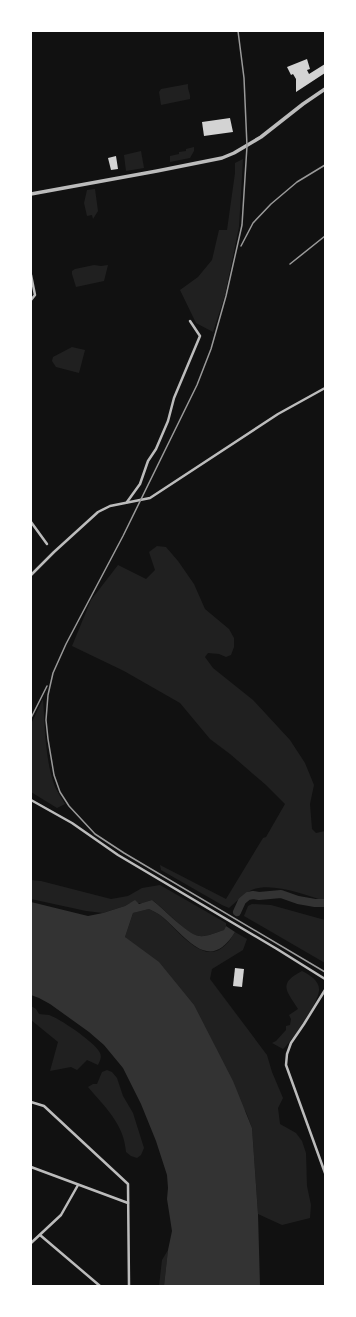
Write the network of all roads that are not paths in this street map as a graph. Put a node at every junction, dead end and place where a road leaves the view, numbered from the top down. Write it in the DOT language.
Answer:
graph roads {
  1 [pos="325,89"];
  2 [pos="31,194"];
  3 [pos="31,275"];
  4 [pos="31,300"];
  5 [pos="190,321"];
  6 [pos="325,388"];
  7 [pos="127,502"];
  8 [pos="31,522"];
  9 [pos="47,544"];
  10 [pos="31,575"];
  11 [pos="31,800"];
  12 [pos="325,980"];
  13 [pos="325,990"];
  14 [pos="31,1102"];
  15 [pos="31,1167"];
  16 [pos="325,1173"];
  17 [pos="78,1185"];
  18 [pos="128,1203"];
  19 [pos="40,1235"];
  20 [pos="31,1243"];
  21 [pos="100,1286"];
  22 [pos="129,1286"];
  1 -- 2 [label="street"];
  3 -- 4 [label="street"];
  5 -- 7 [label="street"];
  6 -- 7 [label="street"];
  7 -- 10 [label="street"];
  8 -- 9 [label="street"];
  11 -- 12 [label="street"];
  13 -- 16 [label="street"];
  14 -- 18 [label="street"];
  15 -- 17 [label="street"];
  17 -- 18 [label="street"];
  17 -- 19 [label="street"];
  18 -- 22 [label="street"];
  19 -- 20 [label="street"];
  19 -- 21 [label="street"];
}
